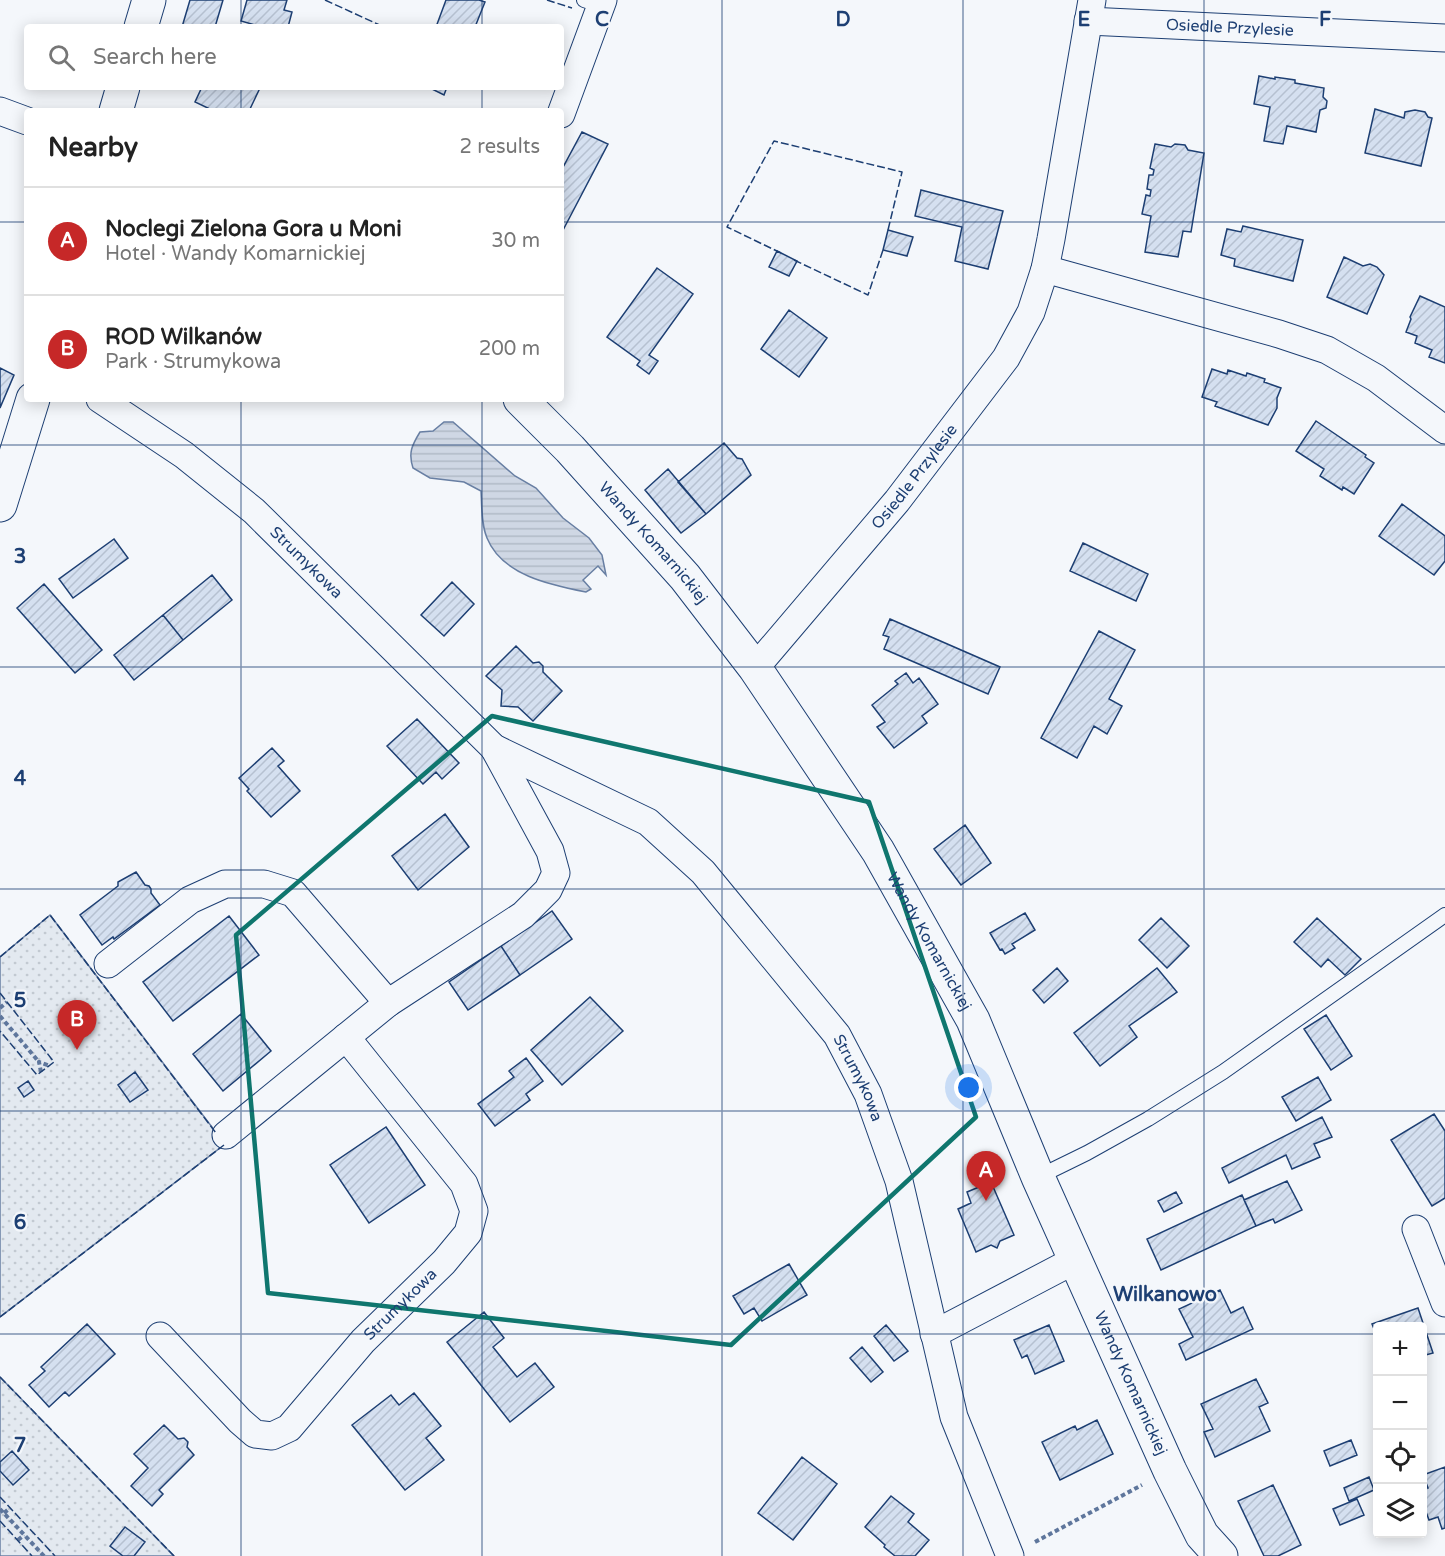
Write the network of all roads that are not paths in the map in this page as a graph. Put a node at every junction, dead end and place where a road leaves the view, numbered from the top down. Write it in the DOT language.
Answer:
graph roads {
  1 [pos="149,0"];
  2 [pos="596,2"];
  3 [pos="1090,11"];
  4 [pos="142,24"];
  5 [pos="1445,38"];
  6 [pos="122,90"];
  7 [pos="117,108"];
  8 [pos="563,108"];
  9 [pos="0,111"];
  10 [pos="24,120"];
  11 [pos="1045,269"];
  12 [pos="32,402"];
  13 [pos="104,402"];
  14 [pos="523,402"];
  15 [pos="1445,430"];
  16 [pos="0,505"];
  17 [pos="755,668"];
  18 [pos="494,748"];
  19 [pos="1445,915"];
  20 [pos="108,964"];
  21 [pos="388,1003"];
  22 [pos="346,1037"];
  23 [pos="226,1135"];
  24 [pos="1038,1177"];
  25 [pos="1416,1229"];
  26 [pos="1075,1260"];
  27 [pos="1445,1303"];
  28 [pos="934,1334"];
  29 [pos="160,1336"];
  30 [pos="1208,1549"];
  31 [pos="1010,1556"];
  1 -- 4 [label="street"];
  2 -- 8 [label="street"];
  3 -- 5 [label="street, Osiedle Przylesie"];
  3 -- 11 [label="street, Osiedle Przylesie"];
  6 -- 7 [label="street"];
  9 -- 10 [label="street"];
  11 -- 15 [label="street"];
  11 -- 17 [label="street, Osiedle Przylesie"];
  12 -- 16 [label="street"];
  13 -- 18 [label="street, Strumykowa"];
  14 -- 17 [label="street, Wandy Komarnickiej"];
  17 -- 24 [label="street, Wandy Komarnickiej"];
  18 -- 21 [label="street, Strumykowa"];
  18 -- 28 [label="street, Strumykowa"];
  19 -- 24 [label="lane"];
  20 -- 21 [label="street"];
  21 -- 22 [label="street, Strumykowa"];
  22 -- 23 [label="street, Strumykowa"];
  22 -- 29 [label="street, Strumykowa"];
  24 -- 26 [label="street, Wandy Komarnickiej"];
  25 -- 27 [label="street"];
  26 -- 28 [label="street"];
  26 -- 30 [label="street, Wandy Komarnickiej"];
  28 -- 31 [label="street, Strumykowa"];
}
